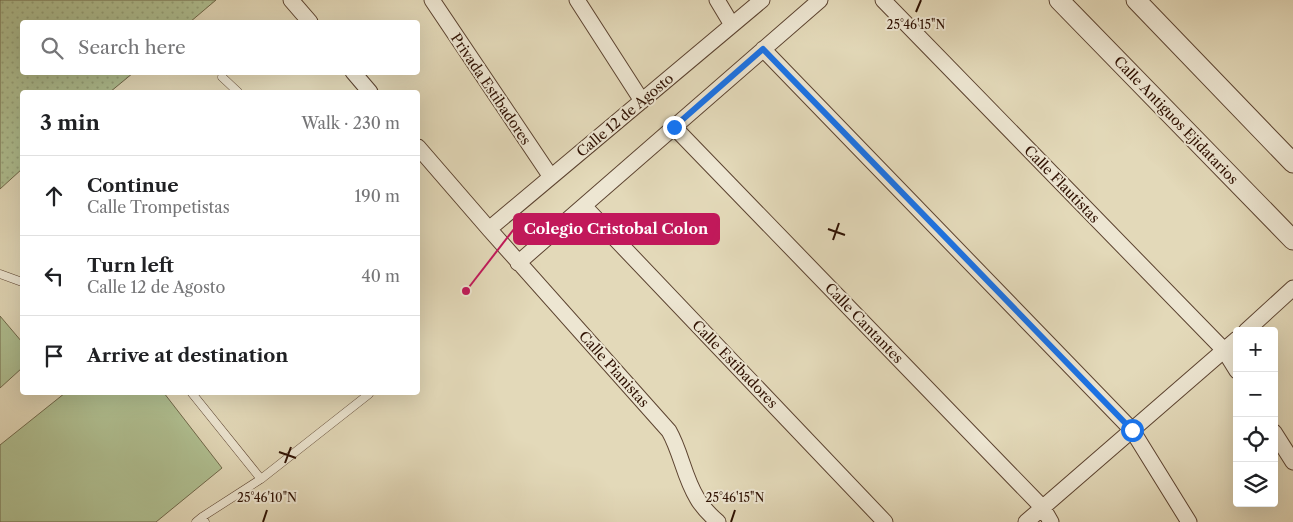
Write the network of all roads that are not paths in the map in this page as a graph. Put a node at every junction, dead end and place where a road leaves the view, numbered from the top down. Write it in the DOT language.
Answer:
graph roads {
  1 [pos="291,0"];
  2 [pos="432,0"];
  3 [pos="577,0"];
  4 [pos="716,0"];
  5 [pos="762,0"];
  6 [pos="820,0"];
  7 [pos="883,0"];
  8 [pos="1060,0"];
  9 [pos="1136,0"];
  10 [pos="308,20"];
  11 [pos="732,25"];
  12 [pos="763,49"];
  13 [pos="356,75"];
  14 [pos="222,77"];
  15 [pos="236,90"];
  16 [pos="368,90"];
  17 [pos="642,101"];
  18 [pos="674,127"];
  19 [pos="420,149"];
  20 [pos="1293,163"];
  21 [pos="551,177"];
  22 [pos="584,206"];
  23 [pos="489,229"];
  24 [pos="1293,240"];
  25 [pos="518,263"];
  26 [pos="0,274"];
  27 [pos="20,281"];
  28 [pos="1293,288"];
  29 [pos="1250,327"];
  30 [pos="1233,342"];
  31 [pos="1224,350"];
  32 [pos="1233,365"];
  33 [pos="192,395"];
  34 [pos="368,395"];
  35 [pos="1132,430"];
  36 [pos="1278,438"];
  37 [pos="1293,462"];
  38 [pos="261,479"];
  39 [pos="1043,508"];
  40 [pos="201,520"];
  41 [pos="718,522"];
  42 [pos="885,522"];
  43 [pos="1026,522"];
  44 [pos="1051,522"];
  45 [pos="1189,522"];
  1 -- 10 [label="street"];
  2 -- 21 [label="street, Privada Estibadores"];
  3 -- 17 [label="street"];
  4 -- 11 [label="street"];
  5 -- 11 [label="street, Calle 12 de Agosto"];
  6 -- 12 [label="street"];
  7 -- 31 [label="street, Calle Flautistas"];
  8 -- 24 [label="street, Calle Antiguos Ejidatarios"];
  9 -- 20 [label="street"];
  11 -- 17 [label="street, Calle 12 de Agosto"];
  12 -- 18 [label="street"];
  12 -- 35 [label="street"];
  13 -- 16 [label="street"];
  14 -- 15 [label="lane"];
  17 -- 21 [label="street, Calle 12 de Agosto"];
  18 -- 22 [label="street"];
  18 -- 39 [label="street, Calle Cantantes"];
  19 -- 23 [label="street, Calle Pianistas"];
  21 -- 23 [label="street, Calle 12 de Agosto"];
  22 -- 25 [label="street"];
  22 -- 42 [label="street, Calle Estibadores"];
  23 -- 25 [label="street, Calle Pianistas"];
  25 -- 41 [label="street, Calle Pianistas"];
  26 -- 27 [label="lane"];
  28 -- 29 [label="street"];
  30 -- 31 [label="street"];
  31 -- 32 [label="street, Calle Flautistas"];
  31 -- 35 [label="street"];
  33 -- 38 [label="lane"];
  34 -- 38 [label="lane"];
  35 -- 39 [label="street"];
  35 -- 45 [label="street"];
  36 -- 37 [label="street"];
  38 -- 40 [label="lane"];
  39 -- 43 [label="street"];
  39 -- 44 [label="street, Calle Cantantes"];
}
